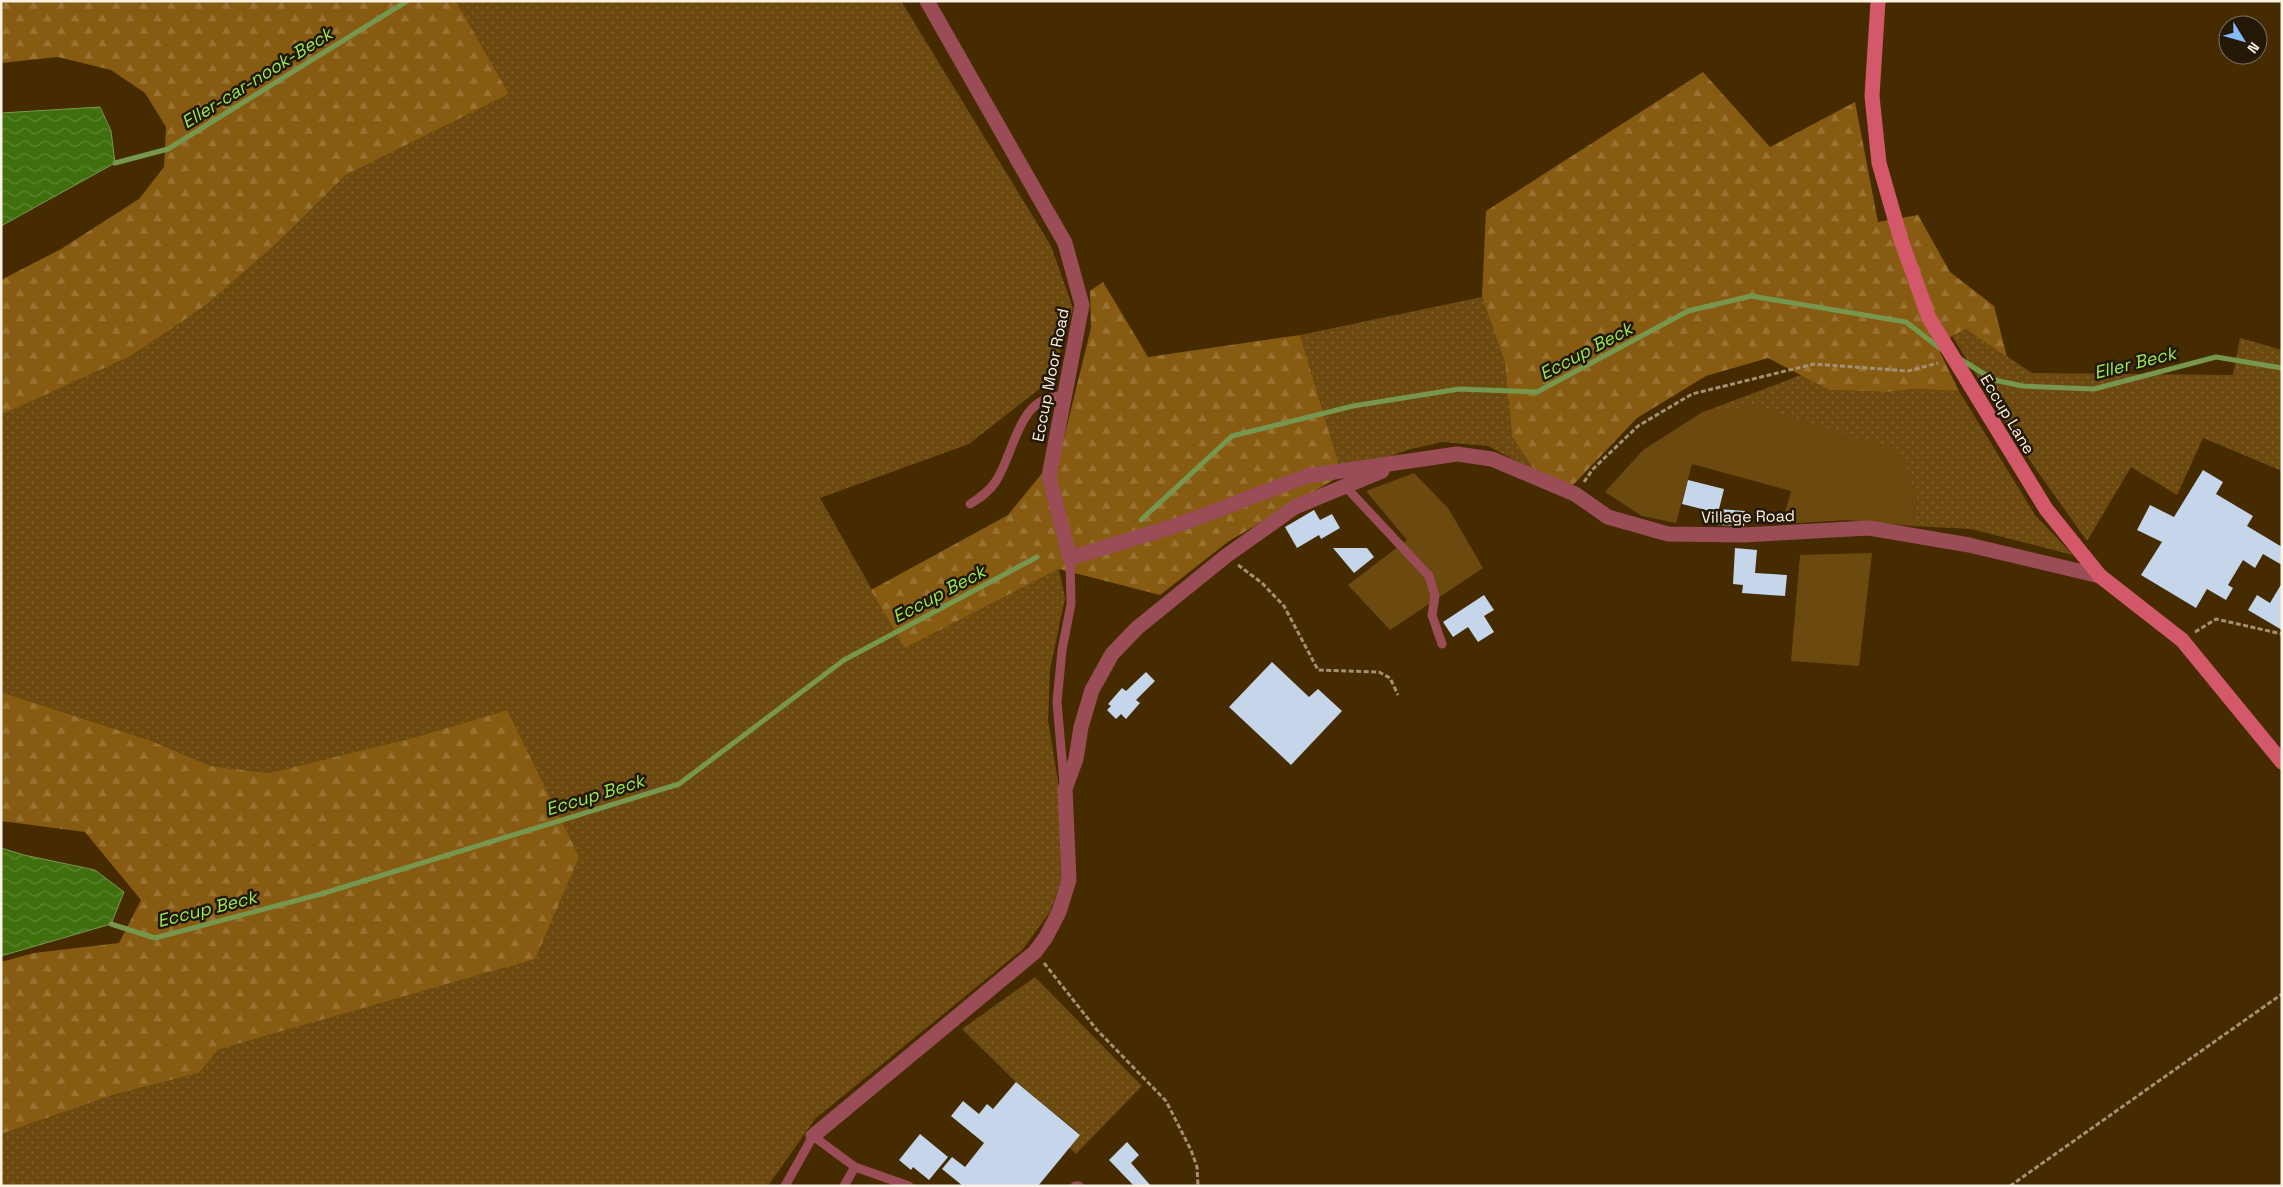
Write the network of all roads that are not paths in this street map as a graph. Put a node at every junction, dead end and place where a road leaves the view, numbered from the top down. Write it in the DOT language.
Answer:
graph roads {
  1 [pos="927,1"];
  2 [pos="1878,1"];
  3 [pos="1064,396"];
  4 [pos="1410,460"];
  5 [pos="1344,485"];
  6 [pos="970,504"];
  7 [pos="1070,558"];
  8 [pos="2100,576"];
  9 [pos="1442,644"];
  10 [pos="2282,762"];
  11 [pos="1064,789"];
  12 [pos="813,1136"];
  13 [pos="855,1167"];
  14 [pos="785,1186"];
  15 [pos="844,1186"];
  16 [pos="909,1186"];
  1 -- 3 [label="street, Eccup Moor Road"];
  2 -- 8 [label="street, Eccup Lane"];
  3 -- 6 [label="lane"];
  3 -- 7 [label="street, Eccup Moor Road"];
  4 -- 5 [label="street"];
  4 -- 7 [label="street"];
  4 -- 8 [label="street, Village Road"];
  5 -- 9 [label="lane"];
  5 -- 11 [label="street"];
  7 -- 11 [label="lane, Eccup Moor Road"];
  8 -- 10 [label="street, Eccup Lane"];
  11 -- 12 [label="street"];
  12 -- 13 [label="lane"];
  12 -- 14 [label="lane"];
  13 -- 15 [label="lane"];
  13 -- 16 [label="lane"];
}
